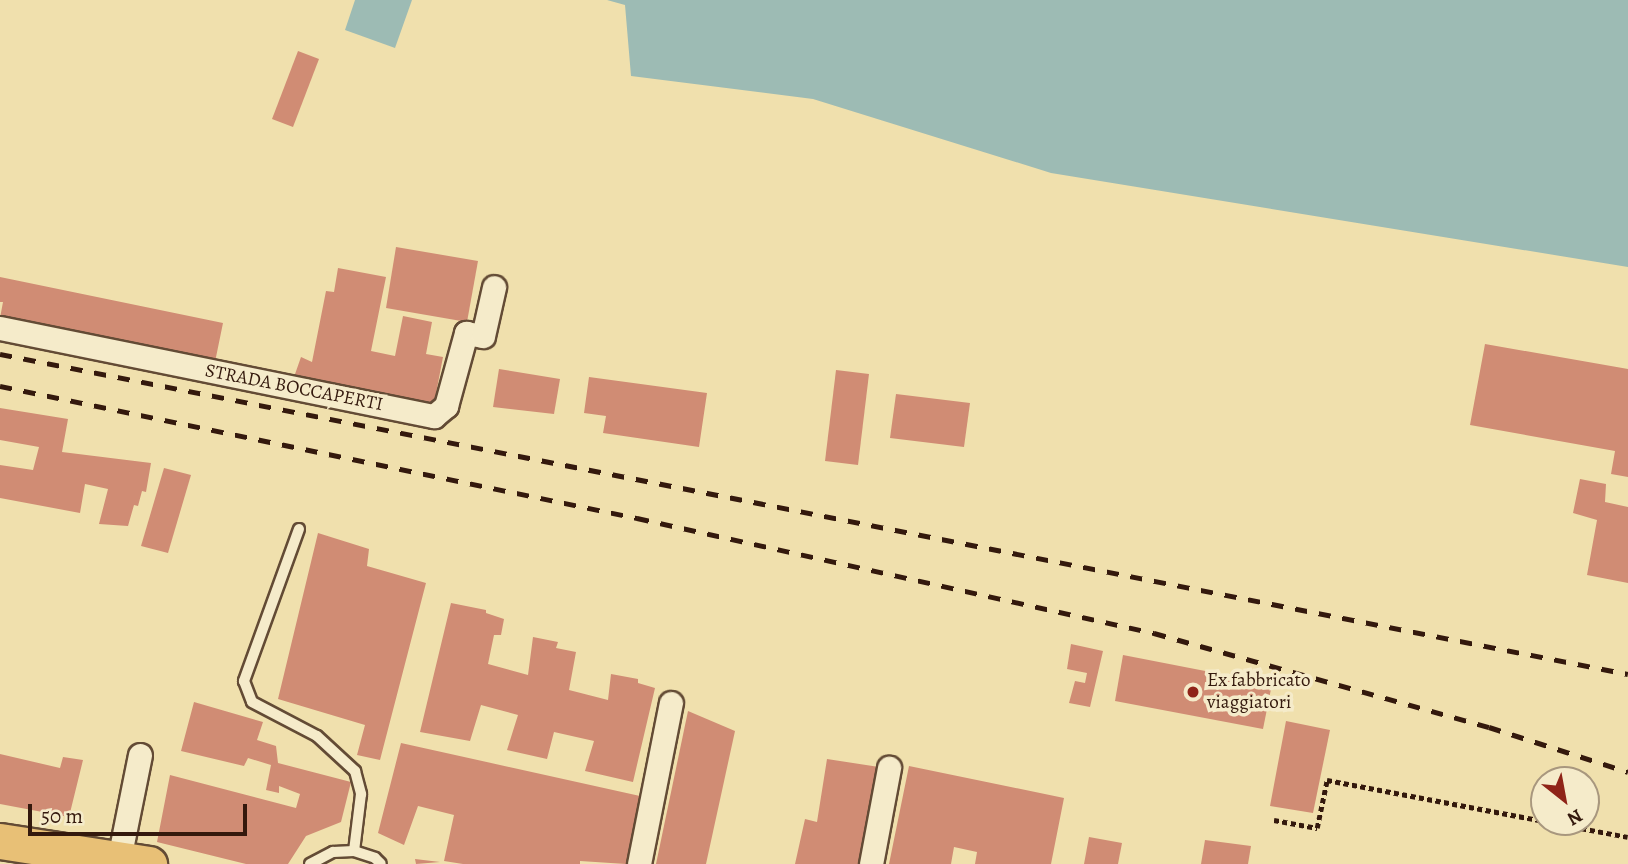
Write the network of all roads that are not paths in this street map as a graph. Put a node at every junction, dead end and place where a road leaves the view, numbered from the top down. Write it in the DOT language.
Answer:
graph roads {
  1 [pos="494,287"];
  2 [pos="0,328"];
  3 [pos="299,529"];
  4 [pos="671,703"];
  5 [pos="140,755"];
  6 [pos="889,768"];
  7 [pos="0,841"];
  8 [pos="354,851"];
  9 [pos="134,861"];
  10 [pos="310,864"];
  11 [pos="381,864"];
  12 [pos="639,864"];
  13 [pos="871,864"];
  1 -- 2 [label="street, STRADA BOCCAPERTI"];
  3 -- 8 [label="lane"];
  4 -- 12 [label="street"];
  5 -- 9 [label="street"];
  6 -- 13 [label="street"];
  7 -- 9 [label="main road"];
  8 -- 10 [label="lane"];
  8 -- 11 [label="lane"];
}
